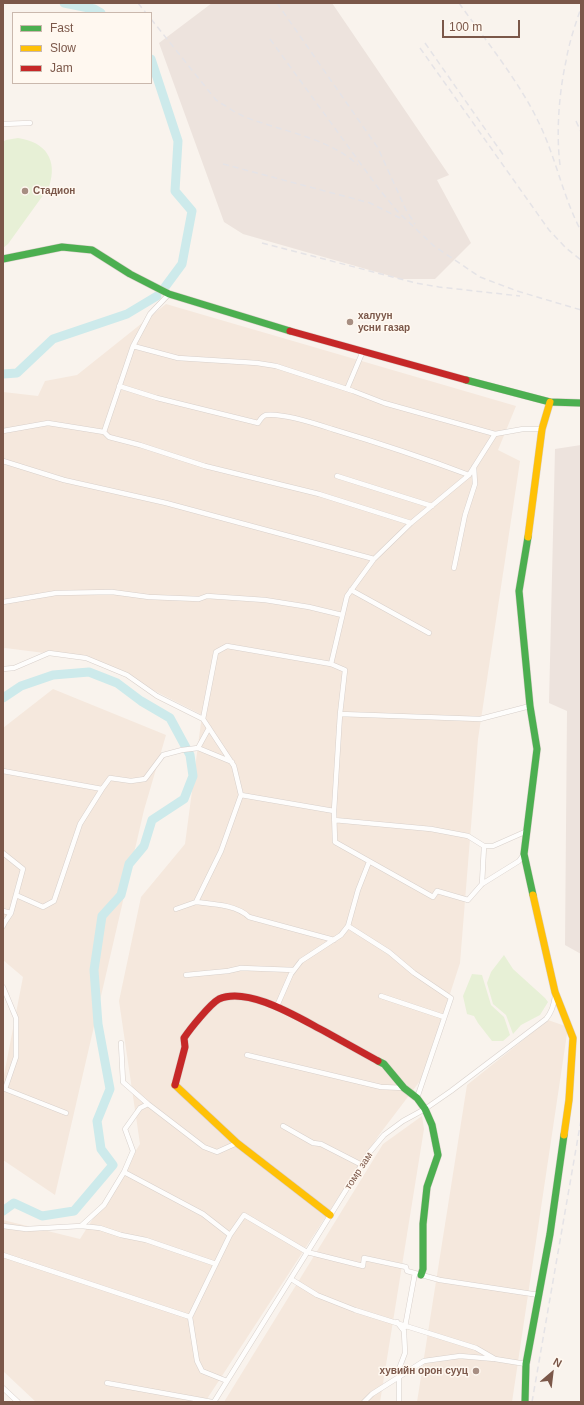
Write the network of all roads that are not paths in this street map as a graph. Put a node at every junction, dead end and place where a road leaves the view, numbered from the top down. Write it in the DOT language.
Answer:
graph roads {
  1 [pos="30,123"];
  2 [pos="3,124"];
  3 [pos="3,259"];
  4 [pos="169,294"];
  5 [pos="133,346"];
  6 [pos="363,351"];
  7 [pos="119,386"];
  8 [pos="347,389"];
  9 [pos="550,402"];
  10 [pos="581,403"];
  11 [pos="542,429"];
  12 [pos="3,431"];
  13 [pos="104,432"];
  14 [pos="495,434"];
  15 [pos="3,461"];
  16 [pos="474,467"];
  17 [pos="469,475"];
  18 [pos="336,476"];
  19 [pos="432,506"];
  20 [pos="411,523"];
  21 [pos="374,559"];
  22 [pos="454,568"];
  23 [pos="351,590"];
  24 [pos="3,602"];
  25 [pos="342,615"];
  26 [pos="429,633"];
  27 [pos="331,664"];
  28 [pos="3,669"];
  29 [pos="530,706"];
  30 [pos="340,714"];
  31 [pos="203,719"];
  32 [pos="209,728"];
  33 [pos="198,748"];
  34 [pos="232,762"];
  35 [pos="3,771"];
  36 [pos="102,789"];
  37 [pos="241,795"];
  38 [pos="334,811"];
  39 [pos="334,820"];
  40 [pos="527,831"];
  41 [pos="484,846"];
  42 [pos="3,853"];
  43 [pos="524,854"];
  44 [pos="369,862"];
  45 [pos="482,884"];
  46 [pos="16,895"];
  47 [pos="196,902"];
  48 [pos="176,909"];
  49 [pos="3,911"];
  50 [pos="11,913"];
  51 [pos="3,926"];
  52 [pos="348,926"];
  53 [pos="334,940"];
  54 [pos="294,970"];
  55 [pos="186,975"];
  56 [pos="3,987"];
  57 [pos="555,992"];
  58 [pos="382,996"];
  59 [pos="277,1006"];
  60 [pos="444,1017"];
  61 [pos="121,1044"];
  62 [pos="246,1055"];
  63 [pos="404,1088"];
  64 [pos="417,1098"];
  65 [pos="148,1104"];
  66 [pos="425,1109"];
  67 [pos="66,1113"];
  68 [pos="283,1126"];
  69 [pos="237,1143"];
  70 [pos="362,1165"];
  71 [pos="124,1172"];
  72 [pos="330,1215"];
  73 [pos="3,1226"];
  74 [pos="82,1226"];
  75 [pos="230,1235"];
  76 [pos="307,1252"];
  77 [pos="3,1255"];
  78 [pos="216,1264"];
  79 [pos="418,1274"];
  80 [pos="291,1279"];
  81 [pos="539,1295"];
  82 [pos="190,1317"];
  83 [pos="397,1322"];
  84 [pos="406,1325"];
  85 [pos="404,1330"];
  86 [pos="495,1359"];
  87 [pos="526,1364"];
  88 [pos="398,1376"];
  89 [pos="227,1381"];
  90 [pos="107,1383"];
  91 [pos="3,1388"];
  92 [pos="18,1402"];
  93 [pos="213,1402"];
  94 [pos="364,1402"];
  95 [pos="399,1402"];
  96 [pos="525,1402"];
  1 -- 2 [label="street"];
  3 -- 4 [label="street"];
  4 -- 5 [label="street"];
  4 -- 6 [label="street"];
  5 -- 7 [label="street"];
  5 -- 8 [label="street"];
  6 -- 8 [label="street"];
  6 -- 9 [label="street"];
  7 -- 13 [label="street"];
  7 -- 17 [label="street"];
  8 -- 14 [label="street"];
  9 -- 10 [label="street"];
  9 -- 11 [label="street"];
  11 -- 14 [label="street"];
  11 -- 29 [label="street"];
  12 -- 13 [label="street"];
  13 -- 20 [label="street"];
  14 -- 16 [label="street"];
  15 -- 21 [label="street"];
  16 -- 17 [label="street"];
  16 -- 22 [label="street"];
  17 -- 19 [label="street"];
  18 -- 19 [label="street"];
  19 -- 20 [label="street"];
  20 -- 21 [label="street"];
  21 -- 23 [label="street"];
  23 -- 25 [label="street"];
  23 -- 26 [label="street"];
  24 -- 25 [label="street"];
  25 -- 27 [label="street"];
  27 -- 30 [label="street"];
  27 -- 31 [label="street"];
  28 -- 31 [label="street"];
  29 -- 30 [label="street"];
  29 -- 40 [label="street"];
  30 -- 38 [label="street"];
  31 -- 32 [label="street"];
  32 -- 33 [label="street"];
  32 -- 34 [label="street"];
  33 -- 34 [label="street"];
  33 -- 36 [label="street"];
  34 -- 37 [label="street"];
  35 -- 36 [label="street"];
  36 -- 46 [label="street"];
  37 -- 38 [label="street"];
  37 -- 47 [label="street"];
  38 -- 39 [label="street"];
  39 -- 41 [label="street"];
  39 -- 44 [label="street"];
  40 -- 41 [label="street"];
  40 -- 43 [label="street"];
  41 -- 45 [label="street"];
  42 -- 46 [label="street"];
  43 -- 45 [label="street"];
  43 -- 57 [label="street"];
  44 -- 45 [label="street"];
  44 -- 52 [label="street"];
  46 -- 50 [label="street"];
  47 -- 48 [label="street"];
  47 -- 53 [label="street"];
  49 -- 50 [label="street"];
  50 -- 51 [label="street"];
  52 -- 53 [label="street"];
  52 -- 60 [label="street"];
  53 -- 54 [label="street"];
  54 -- 55 [label="street"];
  54 -- 59 [label="street"];
  56 -- 67 [label="street"];
  57 -- 66 [label="street, томр зам"];
  57 -- 81 [label="street"];
  58 -- 60 [label="street"];
  59 -- 63 [label="street"];
  59 -- 69 [label="street"];
  60 -- 64 [label="street"];
  61 -- 65 [label="street"];
  62 -- 63 [label="street"];
  63 -- 64 [label="street"];
  64 -- 66 [label="street"];
  65 -- 69 [label="street"];
  65 -- 71 [label="street"];
  66 -- 70 [label="street, томр зам"];
  66 -- 79 [label="street"];
  68 -- 70 [label="street"];
  69 -- 72 [label="street"];
  70 -- 72 [label="street, томр зам"];
  71 -- 74 [label="street"];
  71 -- 75 [label="street"];
  72 -- 76 [label="street, томр зам"];
  73 -- 74 [label="street"];
  74 -- 78 [label="street"];
  75 -- 76 [label="street"];
  75 -- 78 [label="street"];
  76 -- 79 [label="street"];
  76 -- 80 [label="street, томр зам"];
  77 -- 82 [label="street"];
  78 -- 82 [label="street"];
  79 -- 81 [label="street"];
  79 -- 84 [label="street"];
  80 -- 83 [label="street"];
  80 -- 89 [label="street, томр зам"];
  81 -- 87 [label="street"];
  82 -- 89 [label="street"];
  83 -- 84 [label="street"];
  83 -- 85 [label="street"];
  84 -- 85 [label="street"];
  84 -- 86 [label="street"];
  85 -- 88 [label="street"];
  86 -- 87 [label="street"];
  86 -- 88 [label="street"];
  87 -- 96 [label="street"];
  88 -- 94 [label="street"];
  88 -- 95 [label="street"];
  89 -- 93 [label="street, томр зам"];
  90 -- 93 [label="street"];
  91 -- 92 [label="street"];
}
